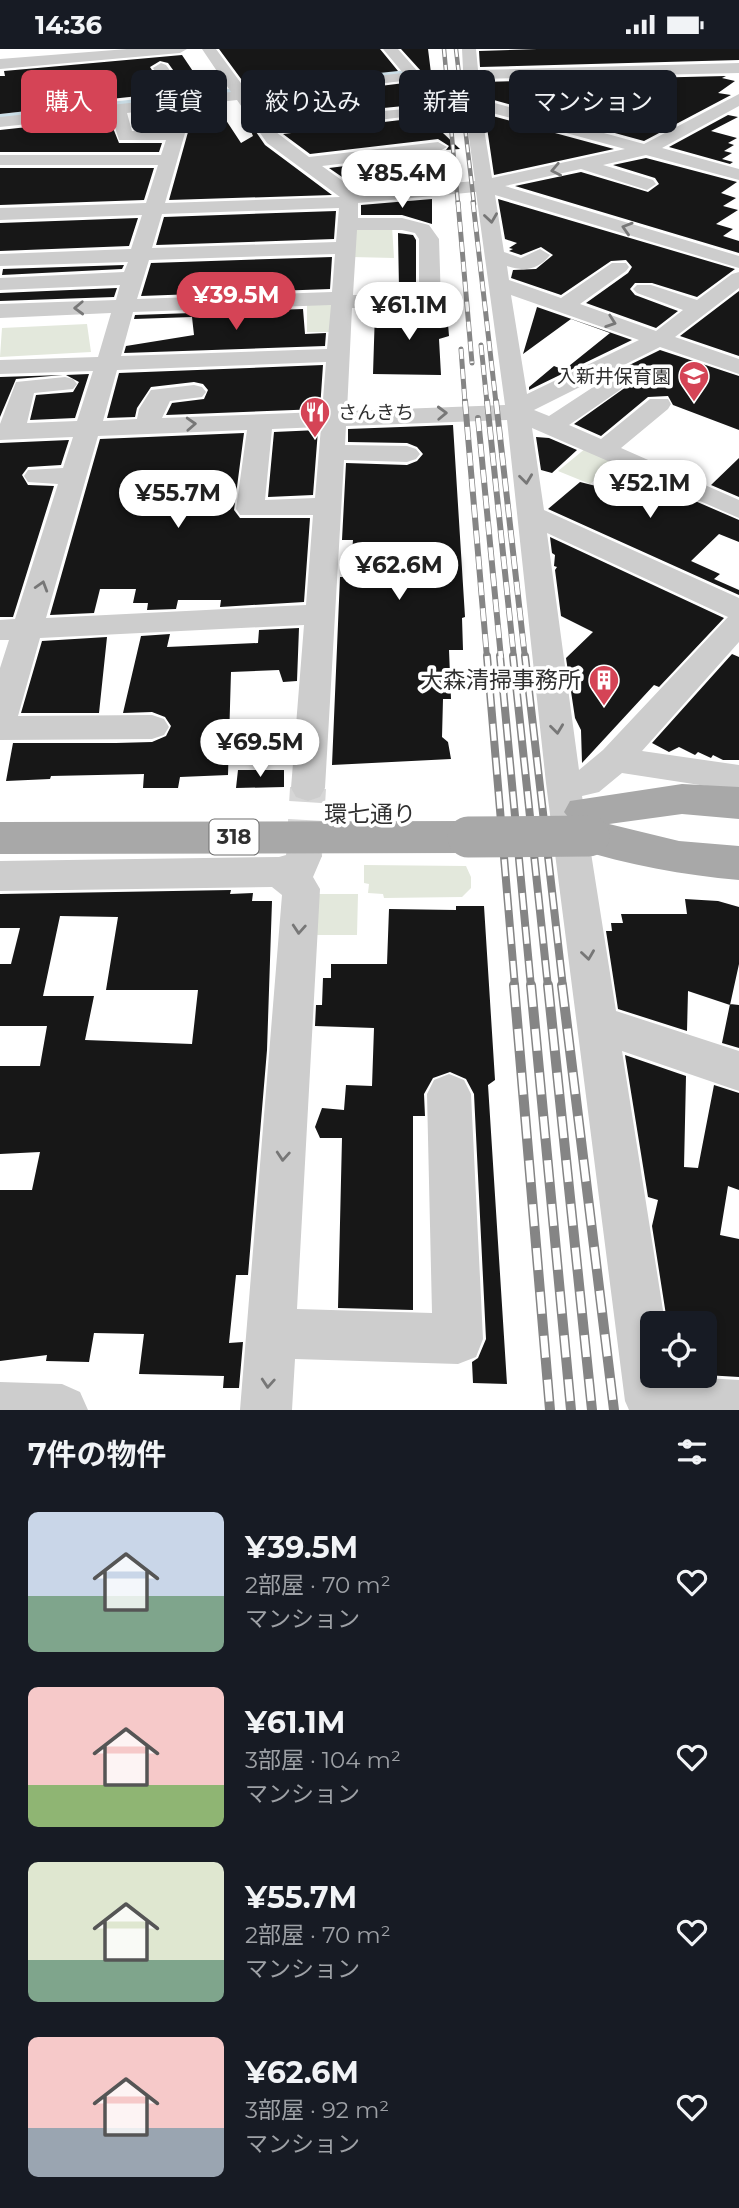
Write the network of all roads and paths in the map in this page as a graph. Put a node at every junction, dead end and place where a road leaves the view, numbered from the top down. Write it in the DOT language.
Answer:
graph roads {
  1 [pos="180,49"];
  2 [pos="390,49"];
  3 [pos="469,49"];
  4 [pos="29,62"];
  5 [pos="213,63"];
  6 [pos="0,64"];
  7 [pos="601,66"];
  8 [pos="739,68"];
  9 [pos="35,70"];
  10 [pos="411,70"];
  11 [pos="471,70"];
  12 [pos="614,70"];
  13 [pos="399,72"];
  14 [pos="495,73"];
  15 [pos="399,75"];
  16 [pos="385,79"];
  17 [pos="239,88"];
  18 [pos="227,89"];
  19 [pos="399,90"];
  20 [pos="241,94"];
  21 [pos="706,96"];
  22 [pos="737,102"];
  23 [pos="131,105"];
  24 [pos="118,109"];
  25 [pos="0,113"];
  26 [pos="385,119"];
  27 [pos="0,122"];
  28 [pos="271,133"];
  29 [pos="351,133"];
  30 [pos="478,133"];
  31 [pos="593,133"];
  32 [pos="597,134"];
  33 [pos="176,135"];
  34 [pos="0,138"];
  35 [pos="21,138"];
  36 [pos="413,142"];
  37 [pos="90,144"];
  38 [pos="568,145"];
  39 [pos="438,147"];
  40 [pos="646,150"];
  41 [pos="369,153"];
  42 [pos="504,157"];
  43 [pos="55,159"];
  44 [pos="0,160"];
  45 [pos="168,160"];
  46 [pos="480,160"];
  47 [pos="305,163"];
  48 [pos="582,165"];
  49 [pos="739,175"];
  50 [pos="646,180"];
  51 [pos="486,186"];
  52 [pos="288,204"];
  53 [pos="349,210"];
  54 [pos="0,214"];
  55 [pos="434,218"];
  56 [pos="150,219"];
  57 [pos="691,223"];
  58 [pos="122,230"];
  59 [pos="666,240"];
  60 [pos="346,248"];
  61 [pos="287,250"];
  62 [pos="540,255"];
  63 [pos="496,256"];
  64 [pos="739,262"];
  65 [pos="2,264"];
  66 [pos="138,265"];
  67 [pos="619,267"];
  68 [pos="212,270"];
  69 [pos="739,278"];
  70 [pos="0,284"];
  71 [pos="500,284"];
  72 [pos="644,289"];
  73 [pos="342,305"];
  74 [pos="127,306"];
  75 [pos="564,306"];
  76 [pos="699,308"];
  77 [pos="0,311"];
  78 [pos="376,316"];
  79 [pos="659,339"];
  80 [pos="239,345"];
  81 [pos="340,348"];
  82 [pos="0,367"];
  83 [pos="739,367"];
  84 [pos="106,373"];
  85 [pos="586,375"];
  86 [pos="11,388"];
  87 [pos="194,392"];
  88 [pos="659,404"];
  89 [pos="518,412"];
  90 [pos="335,417"];
  91 [pos="261,420"];
  92 [pos="148,426"];
  93 [pos="551,426"];
  94 [pos="90,429"];
  95 [pos="6,432"];
  96 [pos="604,450"];
  97 [pos="331,452"];
  98 [pos="407,454"];
  99 [pos="37,476"];
  100 [pos="75,476"];
  101 [pos="328,506"];
  102 [pos="739,510"];
  103 [pos="531,515"];
  104 [pos="739,610"];
  105 [pos="739,624"];
  106 [pos="321,626"];
  107 [pos="15,629"];
  108 [pos="0,721"];
  109 [pos="152,727"];
  110 [pos="0,728"];
  111 [pos="620,768"];
  112 [pos="739,778"];
  113 [pos="308,788"];
  114 [pos="739,803"];
  115 [pos="581,804"];
  116 [pos="0,816"];
  117 [pos="739,822"];
  118 [pos="467,826"];
  119 [pos="0,838"];
  120 [pos="739,843"];
  121 [pos="739,863"];
  122 [pos="0,876"];
  123 [pos="598,1024"];
  124 [pos="739,1071"];
  125 [pos="449,1094"];
  126 [pos="271,1333"];
  127 [pos="739,1406"];
  128 [pos="0,1408"];
  129 [pos="62,1410"];
  130 [pos="266,1410"];
  1 -- 4 [label="street"];
  2 -- 10 [label="street"];
  3 -- 11 [label="street"];
  4 -- 6 [label="street"];
  4 -- 9 [label="street"];
  5 -- 17 [label="street"];
  7 -- 8 [label="street"];
  7 -- 12 [label="street"];
  7 -- 14 [label="street"];
  13 -- 17 [label="street"];
  15 -- 16 [label="street"];
  16 -- 19 [label="street"];
  17 -- 18 [label="street"];
  17 -- 20 [label="street"];
  17 -- 25 [label="street"];
  21 -- 22 [label="street"];
  22 -- 40 [label="street"];
  23 -- 24 [label="street"];
  24 -- 27 [label="street"];
  24 -- 33 [label="street"];
  26 -- 36 [label="street"];
  28 -- 47 [label="street"];
  29 -- 41 [label="street"];
  30 -- 46 [label="street"];
  31 -- 32 [label="street"];
  32 -- 38 [label="street"];
  32 -- 40 [label="street"];
  33 -- 45 [label="street"];
  34 -- 35 [label="street"];
  37 -- 43 [label="street"];
  39 -- 47 [label="street"];
  40 -- 48 [label="street"];
  40 -- 49 [label="street"];
  42 -- 46 [label="street"];
  43 -- 44 [label="street"];
  43 -- 45 [label="street"];
  45 -- 56 [label="street"];
  46 -- 51 [label="street"];
  47 -- 53 [label="street"];
  48 -- 50 [label="street"];
  48 -- 51 [label="street, one-way"];
  51 -- 53 [label="street"];
  59 -- 51 [label="street, one-way"];
  51 -- 63 [label="street, one-way"];
  52 -- 53 [label="street"];
  52 -- 56 [label="street"];
  52 -- 61 [label="street"];
  53 -- 55 [label="street"];
  53 -- 60 [label="street"];
  53 -- 73 [label="street"];
  54 -- 56 [label="street"];
  56 -- 58 [label="street"];
  56 -- 66 [label="street"];
  57 -- 59 [label="street"];
  59 -- 64 [label="street"];
  60 -- 61 [label="street"];
  60 -- 73 [label="street"];
  61 -- 66 [label="street"];
  62 -- 63 [label="street"];
  63 -- 71 [label="street"];
  65 -- 66 [label="street"];
  66 -- 68 [label="street"];
  66 -- 70 [label="street"];
  66 -- 74 [label="street"];
  67 -- 75 [label="street"];
  69 -- 76 [label="street"];
  71 -- 75 [label="street"];
  71 -- 89 [label="street"];
  72 -- 76 [label="street"];
  73 -- 74 [label="street"];
  73 -- 78 [label="street"];
  73 -- 81 [label="street"];
  74 -- 77 [label="street, one-way"];
  74 -- 84 [label="street"];
  75 -- 79 [label="street, one-way"];
  76 -- 79 [label="street"];
  79 -- 83 [label="street"];
  79 -- 85 [label="street"];
  80 -- 81 [label="street"];
  81 -- 84 [label="street"];
  81 -- 90 [label="street"];
  82 -- 84 [label="street"];
  84 -- 86 [label="street"];
  84 -- 94 [label="street"];
  85 -- 89 [label="street"];
  85 -- 93 [label="street"];
  86 -- 95 [label="street"];
  87 -- 92 [label="street"];
  88 -- 96 [label="street"];
  90 -- 89 [label="street, one-way"];
  89 -- 93 [label="street"];
  89 -- 103 [label="street, one-way"];
  90 -- 91 [label="street"];
  90 -- 97 [label="street"];
  92 -- 91 [label="street, one-way"];
  91 -- 101 [label="street"];
  92 -- 94 [label="street"];
  93 -- 96 [label="street"];
  94 -- 95 [label="street"];
  94 -- 100 [label="street"];
  96 -- 102 [label="street"];
  97 -- 98 [label="street"];
  97 -- 101 [label="street"];
  99 -- 100 [label="street"];
  107 -- 100 [label="street, one-way"];
  101 -- 106 [label="street"];
  103 -- 104 [label="street"];
  103 -- 115 [label="street, one-way"];
  105 -- 111 [label="street"];
  106 -- 107 [label="street"];
  106 -- 113 [label="street"];
  107 -- 108 [label="street"];
  109 -- 110 [label="street"];
  111 -- 112 [label="street"];
  111 -- 115 [label="street"];
  114 -- 115 [label="main road"];
  115 -- 117 [label="main road, 環七通り / 318"];
  115 -- 118 [label="main road, 環七通り / 318, bridge"];
  115 -- 120 [label="main road, 環七通り / 318"];
  115 -- 121 [label="main road"];
  115 -- 123 [label="street, one-way"];
  116 -- 118 [label="main road, 環七通り / 318"];
  118 -- 119 [label="main road, 環七通り / 318"];
  122 -- 126 [label="street, one-way"];
  123 -- 124 [label="street"];
  123 -- 127 [label="street"];
  125 -- 126 [label="street"];
  126 -- 130 [label="street, one-way"];
  128 -- 129 [label="street"];
}
